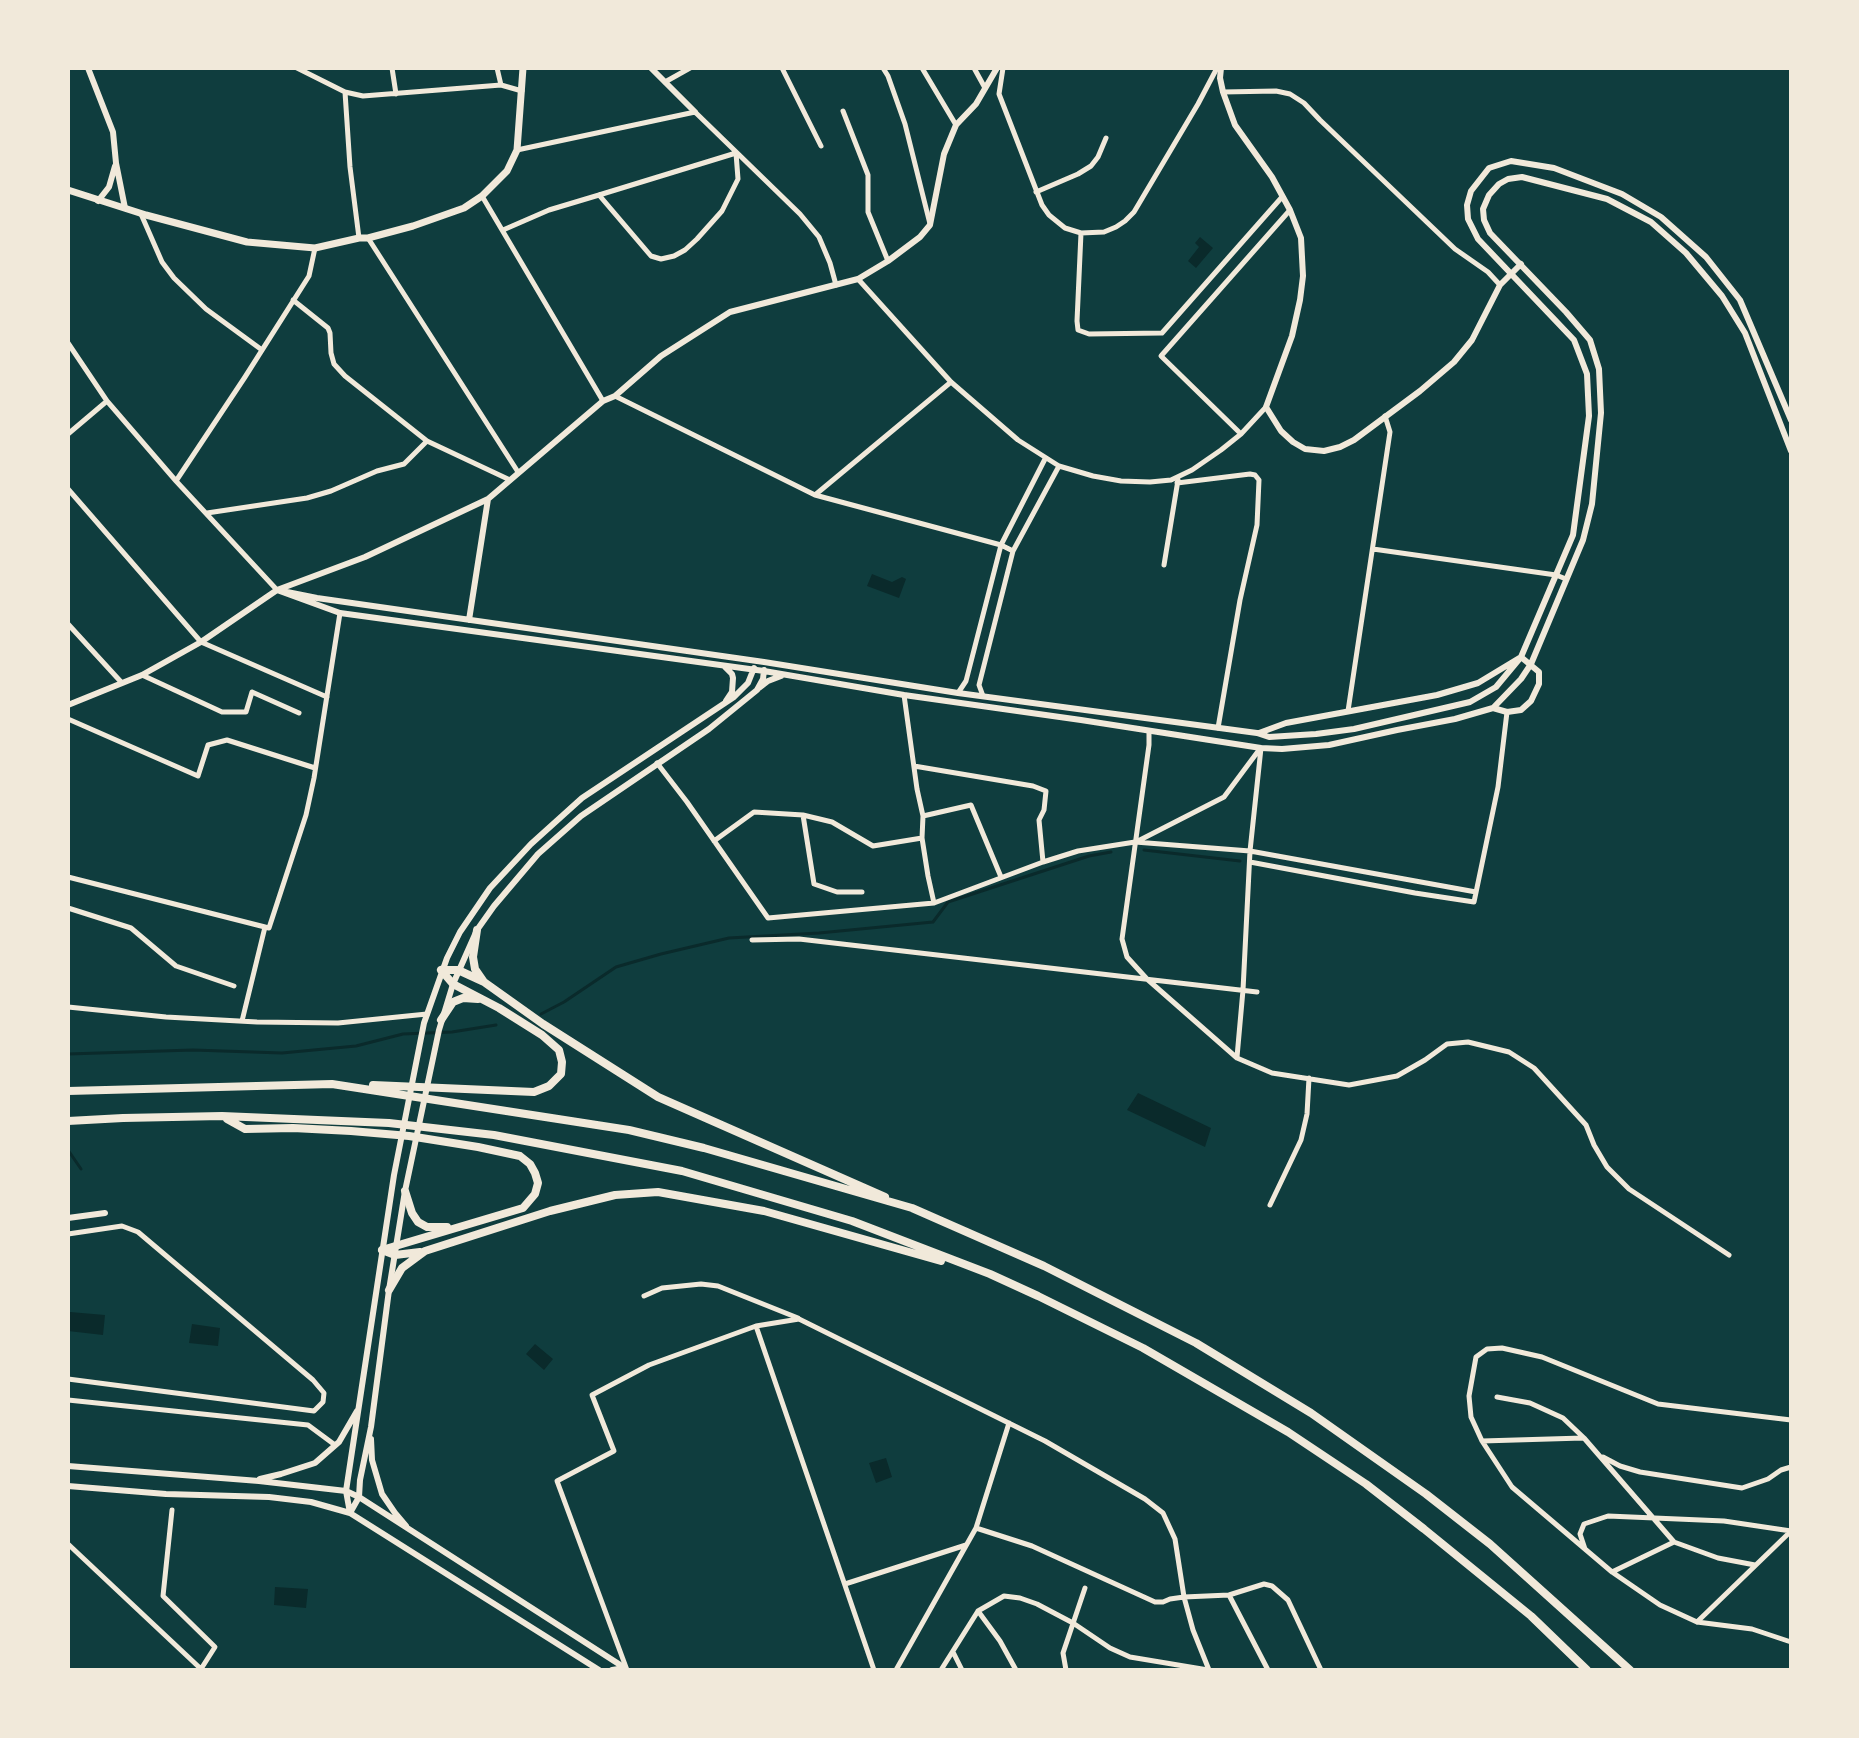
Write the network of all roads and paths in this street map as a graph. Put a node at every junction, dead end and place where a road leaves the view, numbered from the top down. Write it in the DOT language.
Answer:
graph roads {
  1 [pos="88,68"];
  2 [pos="297,68"];
  3 [pos="392,68"];
  4 [pos="497,68"];
  5 [pos="523,68"];
  6 [pos="651,68"];
  7 [pos="690,68"];
  8 [pos="782,68"];
  9 [pos="883,68"];
  10 [pos="922,68"];
  11 [pos="974,68"];
  12 [pos="997,68"];
  13 [pos="1003,68"];
  14 [pos="1219,68"];
  15 [pos="665,82"];
  16 [pos="501,85"];
  17 [pos="985,88"];
  18 [pos="522,91"];
  19 [pos="345,92"];
  20 [pos="1223,92"];
  21 [pos="396,94"];
  22 [pos="843,111"];
  23 [pos="695,112"];
  24 [pos="956,125"];
  25 [pos="1106,138"];
  26 [pos="821,146"];
  27 [pos="517,150"];
  28 [pos="736,153"];
  29 [pos="116,163"];
  30 [pos="68,190"];
  31 [pos="1036,192"];
  32 [pos="599,195"];
  33 [pos="482,196"];
  34 [pos="1282,197"];
  35 [pos="98,201"];
  36 [pos="125,208"];
  37 [pos="1290,210"];
  38 [pos="141,213"];
  39 [pos="930,225"];
  40 [pos="503,230"];
  41 [pos="1081,233"];
  42 [pos="363,238"];
  43 [pos="315,248"];
  44 [pos="888,261"];
  45 [pos="1521,264"];
  46 [pos="1512,274"];
  47 [pos="858,279"];
  48 [pos="836,285"];
  49 [pos="1500,285"];
  50 [pos="293,300"];
  51 [pos="68,343"];
  52 [pos="262,350"];
  53 [pos="951,382"];
  54 [pos="615,396"];
  55 [pos="107,401"];
  56 [pos="603,401"];
  57 [pos="1266,407"];
  58 [pos="1385,416"];
  59 [pos="1791,420"];
  60 [pos="68,434"];
  61 [pos="1241,434"];
  62 [pos="427,441"];
  63 [pos="1791,451"];
  64 [pos="1045,459"];
  65 [pos="1059,466"];
  66 [pos="518,472"];
  67 [pos="510,480"];
  68 [pos="1178,480"];
  69 [pos="176,481"];
  70 [pos="68,489"];
  71 [pos="815,495"];
  72 [pos="488,499"];
  73 [pos="206,513"];
  74 [pos="1001,545"];
  75 [pos="1373,549"];
  76 [pos="1013,551"];
  77 [pos="1164,565"];
  78 [pos="1556,575"];
  79 [pos="1566,579"];
  80 [pos="277,590"];
  81 [pos="340,613"];
  82 [pos="469,620"];
  83 [pos="68,624"];
  84 [pos="201,642"];
  85 [pos="1521,657"];
  86 [pos="752,661"];
  87 [pos="764,662"];
  88 [pos="1531,664"];
  89 [pos="724,666"];
  90 [pos="754,670"];
  91 [pos="764,671"];
  92 [pos="142,675"];
  93 [pos="783,675"];
  94 [pos="122,683"];
  95 [pos="757,690"];
  96 [pos="958,693"];
  97 [pos="904,695"];
  98 [pos="983,696"];
  99 [pos="327,697"];
  100 [pos="725,702"];
  101 [pos="68,705"];
  102 [pos="1493,708"];
  103 [pos="1348,712"];
  104 [pos="1507,712"];
  105 [pos="299,713"];
  106 [pos="68,719"];
  107 [pos="1218,728"];
  108 [pos="1149,731"];
  109 [pos="1257,733"];
  110 [pos="1261,748"];
  111 [pos="657,763"];
  112 [pos="914,766"];
  113 [pos="316,768"];
  114 [pos="803,815"];
  115 [pos="923,816"];
  116 [pos="922,838"];
  117 [pos="714,841"];
  118 [pos="1135,842"];
  119 [pos="1250,851"];
  120 [pos="1043,862"];
  121 [pos="1250,862"];
  122 [pos="68,877"];
  123 [pos="1001,877"];
  124 [pos="862,892"];
  125 [pos="1476,892"];
  126 [pos="934,903"];
  127 [pos="68,908"];
  128 [pos="265,927"];
  129 [pos="477,930"];
  130 [pos="752,940"];
  131 [pos="441,970"];
  132 [pos="458,970"];
  133 [pos="1147,979"];
  134 [pos="484,982"];
  135 [pos="453,984"];
  136 [pos="234,986"];
  137 [pos="1243,990"];
  138 [pos="1257,992"];
  139 [pos="485,1001"];
  140 [pos="68,1007"];
  141 [pos="427,1014"];
  142 [pos="242,1021"];
  143 [pos="440,1025"];
  144 [pos="1237,1058"];
  145 [pos="1309,1078"];
  146 [pos="332,1084"];
  147 [pos="68,1091"];
  148 [pos="222,1116"];
  149 [pos="68,1121"];
  150 [pos="405,1191"];
  151 [pos="1270,1205"];
  152 [pos="912,1208"];
  153 [pos="105,1213"];
  154 [pos="68,1218"];
  155 [pos="456,1227"];
  156 [pos="68,1234"];
  157 [pos="396,1244"];
  158 [pos="382,1250"];
  159 [pos="425,1251"];
  160 [pos="395,1255"];
  161 [pos="1729,1255"];
  162 [pos="990,1274"];
  163 [pos="389,1290"];
  164 [pos="644,1296"];
  165 [pos="799,1319"];
  166 [pos="756,1326"];
  167 [pos="68,1379"];
  168 [pos="1497,1397"];
  169 [pos="68,1400"];
  170 [pos="359,1408"];
  171 [pos="1791,1420"];
  172 [pos="1009,1423"];
  173 [pos="371,1427"];
  174 [pos="1584,1438"];
  175 [pos="1482,1441"];
  176 [pos="335,1445"];
  177 [pos="1598,1454"];
  178 [pos="68,1466"];
  179 [pos="1791,1467"];
  180 [pos="250,1481"];
  181 [pos="68,1486"];
  182 [pos="346,1491"];
  183 [pos="359,1497"];
  184 [pos="172,1510"];
  185 [pos="350,1513"];
  186 [pos="1654,1518"];
  187 [pos="976,1528"];
  188 [pos="411,1531"];
  189 [pos="1791,1531"];
  190 [pos="1674,1542"];
  191 [pos="68,1544"];
  192 [pos="968,1545"];
  193 [pos="1585,1549"];
  194 [pos="1755,1565"];
  195 [pos="1612,1572"];
  196 [pos="845,1584"];
  197 [pos="1085,1588"];
  198 [pos="1229,1595"];
  199 [pos="1184,1597"];
  200 [pos="978,1611"];
  201 [pos="1697,1622"];
  202 [pos="1073,1623"];
  203 [pos="1791,1642"];
  204 [pos="953,1651"];
  205 [pos="626,1669"];
  206 [pos="201,1670"];
  207 [pos="599,1670"];
  208 [pos="612,1670"];
  209 [pos="874,1670"];
  210 [pos="896,1670"];
  211 [pos="941,1670"];
  212 [pos="962,1670"];
  213 [pos="1016,1670"];
  214 [pos="1066,1670"];
  215 [pos="1209,1670"];
  216 [pos="1268,1670"];
  217 [pos="1321,1670"];
  218 [pos="1587,1670"];
  219 [pos="1630,1670"];
  1 -- 29 [label="street"];
  2 -- 19 [label="street"];
  3 -- 21 [label="street"];
  4 -- 16 [label="street"];
  5 -- 18 [label="main road"];
  6 -- 15 [label="street"];
  7 -- 15 [label="street"];
  8 -- 26 [label="street"];
  9 -- 39 [label="street"];
  10 -- 24 [label="street"];
  11 -- 17 [label="street"];
  12 -- 17 [label="street"];
  13 -- 31 [label="street"];
  14 -- 20 [label="street"];
  14 -- 41 [label="street"];
  15 -- 23 [label="street"];
  16 -- 18 [label="street"];
  16 -- 21 [label="street"];
  17 -- 24 [label="street"];
  18 -- 27 [label="main road"];
  19 -- 21 [label="street"];
  19 -- 42 [label="street"];
  20 -- 34 [label="street"];
  20 -- 49 [label="street"];
  22 -- 44 [label="street"];
  23 -- 27 [label="street"];
  23 -- 28 [label="street"];
  24 -- 39 [label="street"];
  25 -- 31 [label="street"];
  27 -- 33 [label="main road"];
  28 -- 32 [label="street"];
  28 -- 32 [label="street"];
  28 -- 48 [label="street"];
  29 -- 35 [label="street"];
  29 -- 36 [label="street"];
  30 -- 35 [label="main road"];
  31 -- 41 [label="street"];
  32 -- 40 [label="street"];
  33 -- 40 [label="street"];
  33 -- 42 [label="main road"];
  34 -- 37 [label="street"];
  34 -- 41 [label="street"];
  35 -- 36 [label="main road"];
  36 -- 38 [label="main road"];
  37 -- 57 [label="street"];
  37 -- 61 [label="street"];
  38 -- 43 [label="main road"];
  38 -- 52 [label="street"];
  39 -- 44 [label="street"];
  40 -- 56 [label="street"];
  42 -- 43 [label="main road"];
  42 -- 66 [label="street"];
  43 -- 50 [label="street"];
  44 -- 47 [label="street"];
  45 -- 46 [label="street"];
  45 -- 63 [label="street"];
  45 -- 79 [label="street"];
  46 -- 49 [label="street"];
  46 -- 59 [label="street"];
  46 -- 78 [label="street"];
  47 -- 48 [label="street"];
  47 -- 53 [label="street"];
  48 -- 54 [label="street"];
  49 -- 58 [label="street"];
  50 -- 52 [label="street"];
  50 -- 62 [label="street"];
  51 -- 55 [label="street"];
  52 -- 69 [label="street"];
  53 -- 64 [label="street"];
  53 -- 71 [label="street"];
  54 -- 56 [label="street"];
  54 -- 71 [label="street"];
  55 -- 60 [label="street"];
  55 -- 69 [label="street"];
  56 -- 66 [label="street"];
  57 -- 58 [label="street"];
  57 -- 61 [label="street"];
  58 -- 75 [label="street"];
  61 -- 68 [label="street"];
  62 -- 67 [label="street"];
  62 -- 73 [label="street"];
  64 -- 65 [label="street"];
  64 -- 74 [label="street"];
  65 -- 68 [label="street"];
  65 -- 76 [label="street"];
  66 -- 67 [label="street"];
  67 -- 72 [label="street"];
  68 -- 77 [label="street"];
  68 -- 107 [label="street"];
  69 -- 73 [label="street"];
  70 -- 84 [label="street"];
  71 -- 74 [label="street"];
  72 -- 80 [label="street"];
  72 -- 82 [label="street"];
  73 -- 80 [label="street"];
  74 -- 76 [label="street"];
  74 -- 96 [label="street"];
  75 -- 78 [label="street"];
  75 -- 103 [label="street"];
  76 -- 98 [label="street"];
  78 -- 79 [label="street"];
  78 -- 85 [label="street"];
  79 -- 88 [label="street"];
  80 -- 81 [label="street"];
  80 -- 82 [label="street"];
  80 -- 84 [label="street"];
  81 -- 89 [label="street"];
  81 -- 99 [label="street"];
  82 -- 86 [label="street"];
  83 -- 94 [label="street"];
  84 -- 92 [label="street"];
  84 -- 99 [label="street"];
  85 -- 88 [label="street"];
  85 -- 103 [label="street"];
  85 -- 109 [label="street"];
  86 -- 87 [label="street"];
  86 -- 90 [label="street"];
  87 -- 91 [label="street"];
  87 -- 96 [label="street"];
  88 -- 102 [label="street"];
  88 -- 104 [label="street"];
  89 -- 90 [label="street"];
  89 -- 100 [label="street"];
  90 -- 91 [label="street"];
  90 -- 100 [label="street"];
  91 -- 93 [label="street"];
  91 -- 95 [label="street"];
  92 -- 94 [label="street"];
  92 -- 105 [label="street"];
  93 -- 95 [label="street"];
  93 -- 97 [label="street"];
  94 -- 101 [label="street"];
  95 -- 111 [label="street"];
  96 -- 98 [label="street"];
  97 -- 108 [label="street"];
  97 -- 112 [label="street"];
  98 -- 107 [label="street"];
  99 -- 113 [label="street"];
  100 -- 131 [label="street"];
  102 -- 104 [label="street"];
  102 -- 110 [label="street"];
  103 -- 109 [label="street"];
  104 -- 125 [label="street"];
  106 -- 113 [label="street"];
  107 -- 109 [label="street"];
  108 -- 110 [label="street"];
  108 -- 118 [label="street"];
  110 -- 118 [label="street"];
  110 -- 119 [label="street"];
  111 -- 117 [label="street"];
  111 -- 129 [label="street"];
  112 -- 115 [label="street"];
  112 -- 120 [label="street"];
  113 -- 128 [label="street"];
  114 -- 116 [label="street"];
  114 -- 117 [label="street"];
  114 -- 124 [label="street"];
  115 -- 116 [label="street"];
  115 -- 123 [label="street"];
  116 -- 126 [label="street"];
  117 -- 126 [label="street"];
  118 -- 119 [label="street"];
  118 -- 120 [label="street"];
  118 -- 133 [label="street"];
  119 -- 121 [label="street"];
  119 -- 125 [label="street"];
  120 -- 123 [label="street"];
  121 -- 125 [label="street"];
  121 -- 137 [label="street"];
  122 -- 128 [label="street"];
  123 -- 126 [label="street"];
  127 -- 136 [label="street"];
  128 -- 142 [label="street"];
  129 -- 132 [label="street"];
  129 -- 134 [label="highway"];
  130 -- 133 [label="street"];
  131 -- 132 [label="highway"];
  131 -- 135 [label="highway"];
  131 -- 141 [label="street"];
  132 -- 134 [label="highway"];
  132 -- 135 [label="street"];
  133 -- 137 [label="street"];
  133 -- 144 [label="street"];
  134 -- 152 [label="highway"];
  135 -- 139 [label="highway"];
  135 -- 143 [label="street"];
  137 -- 138 [label="street"];
  137 -- 144 [label="street"];
  139 -- 143 [label="highway"];
  139 -- 146 [label="highway"];
  140 -- 142 [label="street"];
  141 -- 142 [label="street"];
  141 -- 158 [label="street"];
  143 -- 150 [label="street"];
  144 -- 145 [label="street"];
  145 -- 151 [label="street"];
  145 -- 161 [label="street"];
  146 -- 147 [label="highway"];
  146 -- 152 [label="highway"];
  148 -- 149 [label="highway"];
  148 -- 155 [label="highway"];
  148 -- 162 [label="highway"];
  150 -- 155 [label="highway"];
  150 -- 157 [label="street"];
  152 -- 219 [label="highway"];
  153 -- 154 [label="street"];
  155 -- 157 [label="highway"];
  156 -- 167 [label="street"];
  157 -- 158 [label="highway"];
  157 -- 160 [label="street"];
  158 -- 160 [label="highway"];
  158 -- 170 [label="street"];
  159 -- 160 [label="highway"];
  159 -- 162 [label="highway"];
  159 -- 163 [label="highway"];
  160 -- 163 [label="street"];
  162 -- 218 [label="highway"];
  163 -- 173 [label="street"];
  164 -- 165 [label="street"];
  165 -- 166 [label="street"];
  165 -- 172 [label="street"];
  166 -- 196 [label="street"];
  166 -- 205 [label="street"];
  168 -- 174 [label="street"];
  169 -- 176 [label="street"];
  170 -- 176 [label="street"];
  170 -- 182 [label="street"];
  171 -- 175 [label="street"];
  172 -- 187 [label="street"];
  172 -- 199 [label="street"];
  173 -- 183 [label="street"];
  173 -- 188 [label="street"];
  174 -- 175 [label="street"];
  174 -- 177 [label="street"];
  175 -- 193 [label="street"];
  176 -- 180 [label="street"];
  177 -- 179 [label="street"];
  177 -- 186 [label="street"];
  178 -- 180 [label="street"];
  180 -- 182 [label="street"];
  181 -- 185 [label="street"];
  182 -- 183 [label="street"];
  182 -- 185 [label="street"];
  183 -- 185 [label="street"];
  183 -- 188 [label="street"];
  184 -- 206 [label="street"];
  185 -- 207 [label="street"];
  186 -- 189 [label="street"];
  186 -- 190 [label="street"];
  186 -- 193 [label="street"];
  187 -- 192 [label="street"];
  187 -- 199 [label="street"];
  188 -- 205 [label="street"];
  189 -- 194 [label="street"];
  190 -- 194 [label="street"];
  190 -- 195 [label="street"];
  191 -- 206 [label="street"];
  192 -- 196 [label="street"];
  192 -- 210 [label="street"];
  193 -- 195 [label="street"];
  194 -- 201 [label="street"];
  195 -- 201 [label="street"];
  196 -- 209 [label="street"];
  197 -- 202 [label="street"];
  198 -- 199 [label="street"];
  198 -- 216 [label="street"];
  198 -- 217 [label="street"];
  199 -- 215 [label="street"];
  200 -- 202 [label="street"];
  200 -- 204 [label="street"];
  200 -- 213 [label="street"];
  201 -- 203 [label="street"];
  202 -- 214 [label="street"];
  202 -- 215 [label="street"];
  204 -- 211 [label="street"];
  204 -- 212 [label="street"];
  205 -- 208 [label="street"];
}
